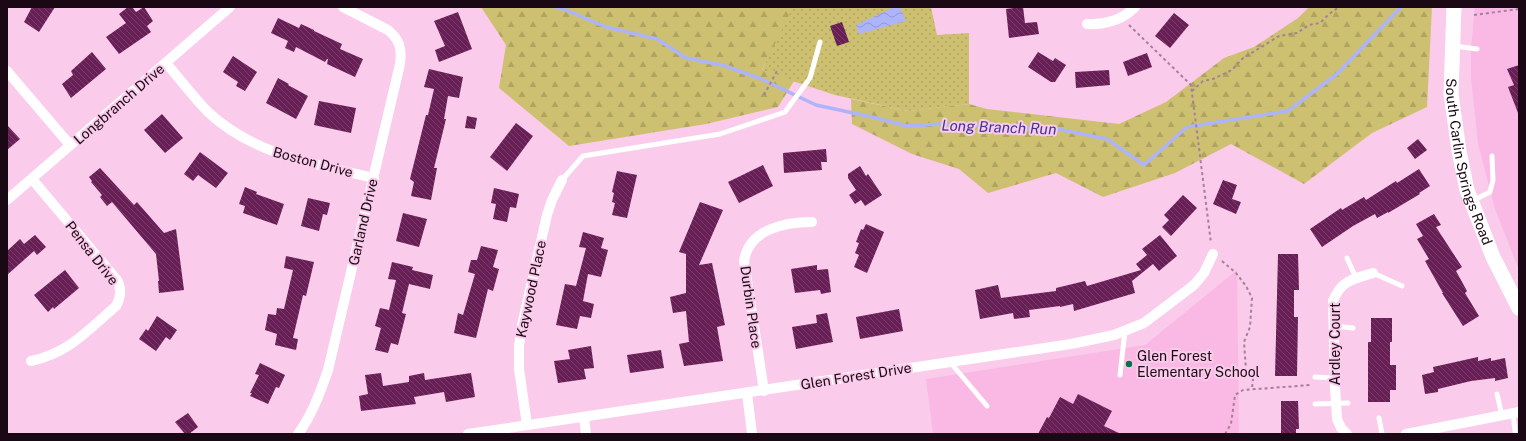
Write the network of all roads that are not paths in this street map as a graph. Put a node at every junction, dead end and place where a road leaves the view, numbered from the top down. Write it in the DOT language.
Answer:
graph roads {
  1 [pos="230,7"];
  2 [pos="343,7"];
  3 [pos="1135,7"];
  4 [pos="1454,7"];
  5 [pos="1087,24"];
  6 [pos="820,42"];
  7 [pos="1453,46"];
  8 [pos="1477,49"];
  9 [pos="166,63"];
  10 [pos="7,70"];
  11 [pos="70,145"];
  12 [pos="1492,156"];
  13 [pos="374,178"];
  14 [pos="32,179"];
  15 [pos="562,180"];
  16 [pos="7,200"];
  17 [pos="1471,201"];
  18 [pos="812,222"];
  19 [pos="1213,254"];
  20 [pos="1347,258"];
  21 [pos="1373,273"];
  22 [pos="1356,278"];
  23 [pos="1402,286"];
  24 [pos="1519,308"];
  25 [pos="1334,326"];
  26 [pos="1353,328"];
  27 [pos="1125,331"];
  28 [pos="31,361"];
  29 [pos="950,362"];
  30 [pos="1120,375"];
  31 [pos="1315,377"];
  32 [pos="1334,378"];
  33 [pos="764,391"];
  34 [pos="747,393"];
  35 [pos="1497,394"];
  36 [pos="1336,403"];
  37 [pos="1348,403"];
  38 [pos="1315,404"];
  39 [pos="987,406"];
  40 [pos="1516,413"];
  41 [pos="1502,416"];
  42 [pos="584,417"];
  43 [pos="1379,418"];
  44 [pos="527,425"];
  45 [pos="1516,430"];
  46 [pos="298,434"];
  47 [pos="468,434"];
  48 [pos="586,434"];
  49 [pos="752,434"];
  50 [pos="1347,434"];
  51 [pos="1382,434"];
  52 [pos="1411,434"];
  1 -- 9 [label="street, Longbranch Drive"];
  2 -- 13 [label="street, Garland Drive"];
  3 -- 5 [label="street"];
  4 -- 7 [label="main road, South Carlin Springs Road"];
  6 -- 15 [label="lane"];
  7 -- 8 [label="lane"];
  7 -- 17 [label="main road, South Carlin Springs Road"];
  9 -- 11 [label="street, Longbranch Drive"];
  9 -- 13 [label="street, Boston Drive"];
  10 -- 11 [label="street"];
  11 -- 14 [label="street, Longbranch Drive"];
  12 -- 17 [label="lane"];
  13 -- 46 [label="street, Garland Drive"];
  14 -- 16 [label="street, Longbranch Drive"];
  14 -- 28 [label="street, Pensa Drive"];
  15 -- 44 [label="street, Kaywood Place"];
  17 -- 24 [label="main road, South Carlin Springs Road"];
  18 -- 33 [label="street, Durbin Place"];
  19 -- 27 [label="street, Glen Forest Drive"];
  20 -- 22 [label="lane"];
  21 -- 22 [label="street, Ardley Court"];
  21 -- 23 [label="lane"];
  22 -- 25 [label="street, Ardley Court"];
  25 -- 26 [label="lane"];
  25 -- 32 [label="street, Ardley Court"];
  27 -- 29 [label="street, Glen Forest Drive"];
  27 -- 30 [label="lane"];
  29 -- 33 [label="street, Glen Forest Drive"];
  29 -- 39 [label="lane"];
  31 -- 32 [label="lane"];
  32 -- 36 [label="street, Ardley Court"];
  33 -- 34 [label="street, Glen Forest Drive"];
  34 -- 42 [label="street, Glen Forest Drive"];
  34 -- 49 [label="street"];
  35 -- 41 [label="lane"];
  36 -- 37 [label="lane"];
  36 -- 38 [label="lane"];
  36 -- 50 [label="street, Ardley Court"];
  40 -- 41 [label="street"];
  40 -- 45 [label="lane"];
  41 -- 52 [label="street"];
  42 -- 44 [label="street, Glen Forest Drive"];
  42 -- 48 [label="street"];
  43 -- 51 [label="lane"];
  44 -- 47 [label="street, Glen Forest Drive"];
}
